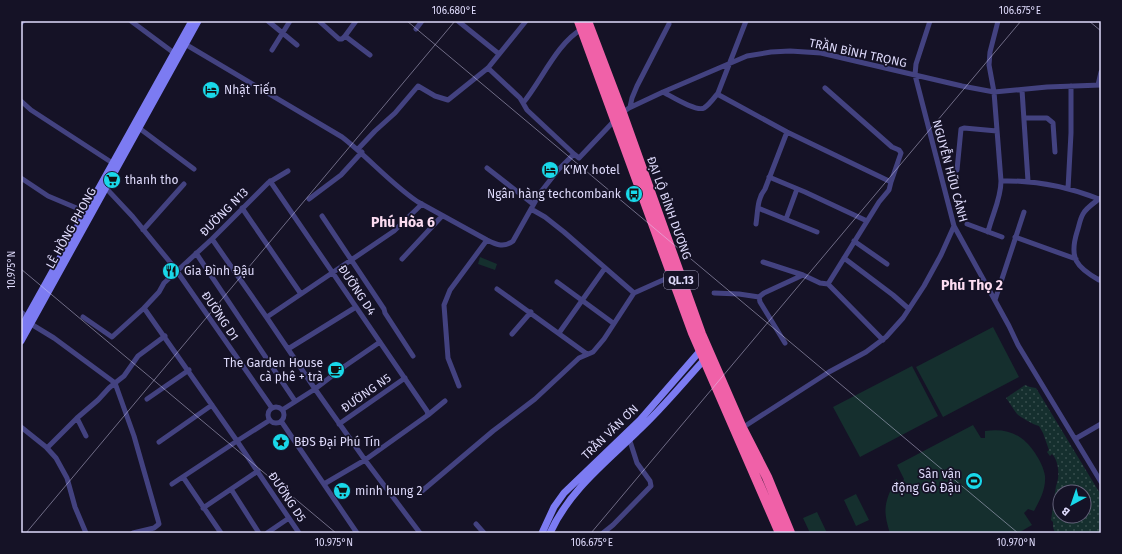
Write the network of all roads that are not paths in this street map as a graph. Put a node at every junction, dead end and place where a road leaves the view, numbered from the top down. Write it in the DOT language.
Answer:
graph roads {
  1 [pos="131,21"];
  2 [pos="192,21"];
  3 [pos="198,21"];
  4 [pos="268,21"];
  5 [pos="290,21"];
  6 [pos="319,21"];
  7 [pos="356,21"];
  8 [pos="422,21"];
  9 [pos="458,21"];
  10 [pos="526,21"];
  11 [pos="746,21"];
  12 [pos="930,21"];
  13 [pos="998,21"];
  14 [pos="583,24"];
  15 [pos="669,24"];
  16 [pos="416,29"];
  17 [pos="283,33"];
  18 [pos="345,36"];
  19 [pos="182,43"];
  20 [pos="297,45"];
  21 [pos="272,50"];
  22 [pos="174,53"];
  23 [pos="499,54"];
  24 [pos="370,55"];
  25 [pos="729,64"];
  26 [pos="488,68"];
  27 [pos="1101,72"];
  28 [pos="915,75"];
  29 [pos="1099,85"];
  30 [pos="1071,86"];
  31 [pos="825,88"];
  32 [pos="1022,90"];
  33 [pos="662,92"];
  34 [pos="994,92"];
  35 [pos="718,94"];
  36 [pos="21,101"];
  37 [pos="523,102"];
  38 [pos="626,110"];
  39 [pos="1024,118"];
  40 [pos="614,121"];
  41 [pos="139,128"];
  42 [pos="997,130"];
  43 [pos="787,132"];
  44 [pos="360,151"];
  45 [pos="1055,152"];
  46 [pos="574,154"];
  47 [pos="115,164"];
  48 [pos="487,168"];
  49 [pos="194,170"];
  50 [pos="957,170"];
  51 [pos="288,171"];
  52 [pos="21,178"];
  53 [pos="769,178"];
  54 [pos="270,181"];
  55 [pos="1001,181"];
  56 [pos="1028,181"];
  57 [pos="891,182"];
  58 [pos="184,184"];
  59 [pos="103,186"];
  60 [pos="797,189"];
  61 [pos="1068,190"];
  62 [pos="1100,198"];
  63 [pos="309,199"];
  64 [pos="422,204"];
  65 [pos="532,207"];
  66 [pos="242,208"];
  67 [pos="758,208"];
  68 [pos="86,212"];
  69 [pos="1024,212"];
  70 [pos="322,216"];
  71 [pos="442,216"];
  72 [pos="786,219"];
  73 [pos="867,221"];
  74 [pos="756,224"];
  75 [pos="966,224"];
  76 [pos="954,226"];
  77 [pos="143,230"];
  78 [pos="817,232"];
  79 [pos="988,232"];
  80 [pos="1002,237"];
  81 [pos="1015,237"];
  82 [pos="212,239"];
  83 [pos="487,240"];
  84 [pos="854,241"];
  85 [pos="196,253"];
  86 [pos="844,258"];
  87 [pos="402,259"];
  88 [pos="352,260"];
  89 [pos="1076,260"];
  90 [pos="763,262"];
  91 [pos="887,264"];
  92 [pos="605,268"];
  93 [pos="176,271"];
  94 [pos="333,272"];
  95 [pos="803,274"];
  96 [pos="672,276"];
  97 [pos="1100,280"];
  98 [pos="558,282"];
  99 [pos="828,284"];
  100 [pos="497,289"];
  101 [pos="634,293"];
  102 [pos="714,293"];
  103 [pos="301,294"];
  104 [pos="759,297"];
  105 [pos="582,300"];
  106 [pos="995,300"];
  107 [pos="356,307"];
  108 [pos="144,308"];
  109 [pos="909,309"];
  110 [pos="21,312"];
  111 [pos="531,312"];
  112 [pos="83,317"];
  113 [pos="267,318"];
  114 [pos="29,320"];
  115 [pos="613,323"];
  116 [pos="21,328"];
  117 [pos="559,333"];
  118 [pos="512,334"];
  119 [pos="164,336"];
  120 [pos="883,340"];
  121 [pos="21,341"];
  122 [pos="380,342"];
  123 [pos="785,343"];
  124 [pos="288,349"];
  125 [pos="587,354"];
  126 [pos="702,355"];
  127 [pos="413,356"];
  128 [pos="189,370"];
  129 [pos="404,378"];
  130 [pos="115,383"];
  131 [pos="459,386"];
  132 [pos="315,389"];
  133 [pos="147,399"];
  134 [pos="295,401"];
  135 [pos="445,401"];
  136 [pos="212,405"];
  137 [pos="272,408"];
  138 [pos="282,410"];
  139 [pos="428,413"];
  140 [pos="77,418"];
  141 [pos="270,420"];
  142 [pos="281,421"];
  143 [pos="339,424"];
  144 [pos="1101,424"];
  145 [pos="21,427"];
  146 [pos="742,428"];
  147 [pos="86,436"];
  148 [pos="628,437"];
  149 [pos="1075,438"];
  150 [pos="237,441"];
  151 [pos="159,442"];
  152 [pos="47,448"];
  153 [pos="364,460"];
  154 [pos="258,471"];
  155 [pos="183,477"];
  156 [pos="1101,482"];
  157 [pos="172,484"];
  158 [pos="324,484"];
  159 [pos="231,489"];
  160 [pos="422,491"];
  161 [pos="203,508"];
  162 [pos="289,518"];
  163 [pos="476,524"];
  164 [pos="86,533"];
  165 [pos="133,533"];
  166 [pos="221,533"];
  167 [pos="259,533"];
  168 [pos="267,533"];
  169 [pos="299,533"];
  170 [pos="357,533"];
  171 [pos="420,533"];
  172 [pos="484,533"];
  173 [pos="542,533"];
  174 [pos="550,533"];
  175 [pos="603,533"];
  176 [pos="780,533"];
  177 [pos="790,533"];
  1 -- 22 [label="street"];
  2 -- 19 [label="street, LÊ HỒNG PHONG"];
  3 -- 19 [label="street, LÊ HỒNG PHONG"];
  4 -- 17 [label="street"];
  5 -- 17 [label="street"];
  6 -- 18 [label="street"];
  7 -- 18 [label="street"];
  8 -- 16 [label="street"];
  9 -- 23 [label="street"];
  10 -- 23 [label="street"];
  11 -- 25 [label="street"];
  12 -- 28 [label="street, NGUYỄN HỮU CẢNH"];
  13 -- 34 [label="street"];
  14 -- 37 [label="street"];
  14 -- 38 [label="highway, ĐẠI LỘ BÌNH DƯƠNG / QL.13"];
  14 -- 40 [label="highway, ĐẠI LỘ BÌNH DƯƠNG / QL.13"];
  15 -- 38 [label="street"];
  17 -- 20 [label="street"];
  17 -- 21 [label="street"];
  18 -- 24 [label="street"];
  19 -- 22 [label="street, LÊ HỒNG PHONG"];
  19 -- 41 [label="street, LÊ HỒNG PHONG"];
  19 -- 44 [label="street"];
  22 -- 47 [label="street, LÊ HỒNG PHONG"];
  23 -- 26 [label="street"];
  25 -- 28 [label="street, TRẦN BÌNH TRỌNG"];
  25 -- 33 [label="street, TRẦN BÌNH TRỌNG"];
  25 -- 35 [label="street"];
  26 -- 37 [label="street"];
  26 -- 44 [label="street"];
  27 -- 29 [label="street"];
  28 -- 34 [label="street, TRẦN BÌNH TRỌNG"];
  28 -- 76 [label="street, NGUYỄN HỮU CẢNH"];
  29 -- 30 [label="street, TRẦN BÌNH TRỌNG"];
  30 -- 32 [label="street, TRẦN BÌNH TRỌNG"];
  30 -- 61 [label="street"];
  31 -- 57 [label="street"];
  32 -- 34 [label="street, TRẦN BÌNH TRỌNG"];
  32 -- 39 [label="street"];
  33 -- 35 [label="street"];
  33 -- 38 [label="street, TRẦN BÌNH TRỌNG"];
  34 -- 42 [label="street"];
  35 -- 43 [label="street"];
  36 -- 47 [label="street"];
  37 -- 46 [label="street"];
  38 -- 40 [label="highway"];
  38 -- 146 [label="highway, ĐẠI LỘ BÌNH DƯƠNG / QL.13"];
  39 -- 45 [label="street"];
  39 -- 56 [label="street"];
  40 -- 46 [label="street"];
  40 -- 96 [label="highway, ĐẠI LỘ BÌNH DƯƠNG / QL.13"];
  41 -- 47 [label="street, LÊ HỒNG PHONG"];
  41 -- 49 [label="street"];
  42 -- 50 [label="street"];
  42 -- 55 [label="street"];
  43 -- 53 [label="street"];
  43 -- 57 [label="street"];
  44 -- 63 [label="street"];
  44 -- 64 [label="street"];
  46 -- 65 [label="street"];
  47 -- 59 [label="street, LÊ HỒNG PHONG"];
  48 -- 65 [label="street"];
  51 -- 54 [label="street, ĐƯỜNG N13"];
  52 -- 68 [label="street"];
  53 -- 60 [label="street"];
  53 -- 67 [label="street"];
  54 -- 66 [label="street, ĐƯỜNG N13"];
  54 -- 94 [label="street, ĐƯỜNG D4"];
  55 -- 56 [label="street"];
  55 -- 79 [label="street"];
  56 -- 61 [label="street"];
  57 -- 73 [label="street"];
  58 -- 77 [label="street"];
  59 -- 68 [label="street, LÊ HỒNG PHONG"];
  59 -- 77 [label="street, ĐƯỜNG D1"];
  59 -- 114 [label="street, LÊ HỒNG PHONG"];
  60 -- 72 [label="street"];
  60 -- 73 [label="street"];
  61 -- 62 [label="street"];
  62 -- 89 [label="street"];
  64 -- 71 [label="street"];
  64 -- 88 [label="street"];
  65 -- 83 [label="street"];
  65 -- 92 [label="street"];
  66 -- 82 [label="street, ĐƯỜNG N13"];
  66 -- 103 [label="street"];
  67 -- 72 [label="street"];
  67 -- 74 [label="street"];
  68 -- 114 [label="street, LÊ HỒNG PHONG"];
  69 -- 81 [label="street"];
  70 -- 88 [label="street"];
  71 -- 83 [label="street"];
  71 -- 87 [label="street"];
  72 -- 78 [label="street"];
  73 -- 84 [label="street"];
  75 -- 79 [label="street"];
  76 -- 106 [label="street, NGUYỄN HỮU CẢNH"];
  76 -- 109 [label="street"];
  77 -- 93 [label="street, ĐƯỜNG D1"];
  79 -- 80 [label="street"];
  81 -- 89 [label="street"];
  81 -- 106 [label="street"];
  82 -- 85 [label="street, ĐƯỜNG N13"];
  82 -- 113 [label="street"];
  83 -- 131 [label="street"];
  84 -- 86 [label="street"];
  84 -- 91 [label="street"];
  85 -- 93 [label="street, ĐƯỜNG N13"];
  85 -- 134 [label="street"];
  86 -- 99 [label="street"];
  86 -- 109 [label="street"];
  88 -- 94 [label="street"];
  88 -- 127 [label="street"];
  89 -- 97 [label="street"];
  90 -- 95 [label="street"];
  92 -- 101 [label="street"];
  92 -- 105 [label="street"];
  93 -- 108 [label="street, ĐƯỜNG N13"];
  93 -- 137 [label="street, ĐƯỜNG D1"];
  94 -- 103 [label="street"];
  94 -- 107 [label="street, ĐƯỜNG D4"];
  95 -- 99 [label="street"];
  95 -- 104 [label="street"];
  96 -- 101 [label="street"];
  96 -- 126 [label="highway, ĐẠI LỘ BÌNH DƯƠNG / QL.13"];
  98 -- 105 [label="street"];
  99 -- 120 [label="street"];
  100 -- 111 [label="street"];
  101 -- 115 [label="street"];
  102 -- 104 [label="street"];
  103 -- 113 [label="street"];
  104 -- 123 [label="street"];
  105 -- 115 [label="street"];
  105 -- 117 [label="street"];
  106 -- 149 [label="street, NGUYỄN HỮU CẢNH"];
  107 -- 122 [label="street, ĐƯỜNG D4"];
  107 -- 124 [label="street"];
  108 -- 112 [label="street, ĐƯỜNG N13"];
  108 -- 119 [label="street, ĐƯỜNG D5"];
  109 -- 120 [label="street"];
  110 -- 114 [label="street"];
  111 -- 117 [label="street"];
  111 -- 118 [label="street"];
  113 -- 124 [label="street"];
  114 -- 116 [label="street, LÊ HỒNG PHONG"];
  114 -- 121 [label="street, LÊ HỒNG PHONG"];
  114 -- 130 [label="street"];
  115 -- 125 [label="street"];
  117 -- 125 [label="street"];
  119 -- 128 [label="street, ĐƯỜNG D5"];
  119 -- 130 [label="street"];
  120 -- 146 [label="street"];
  122 -- 129 [label="street, ĐƯỜNG D4"];
  122 -- 132 [label="street"];
  124 -- 132 [label="street"];
  125 -- 160 [label="street"];
  126 -- 148 [label="street, TRẦN VĂN ƠN"];
  126 -- 176 [label="highway, ĐẠI LỘ BÌNH DƯƠNG / QL.13"];
  128 -- 133 [label="street"];
  128 -- 136 [label="street, ĐƯỜNG D5"];
  129 -- 139 [label="street, ĐƯỜNG D4"];
  129 -- 143 [label="street, ĐƯỜNG N5"];
  130 -- 140 [label="street"];
  130 -- 165 [label="street"];
  132 -- 134 [label="street"];
  132 -- 143 [label="street"];
  134 -- 138 [label="street"];
  135 -- 139 [label="street"];
  136 -- 150 [label="street, ĐƯỜNG D5"];
  136 -- 151 [label="street"];
  137 -- 138 [label="street"];
  137 -- 141 [label="street"];
  138 -- 142 [label="street"];
  139 -- 153 [label="street"];
  140 -- 147 [label="street"];
  140 -- 152 [label="street"];
  141 -- 142 [label="street"];
  141 -- 150 [label="street"];
  142 -- 158 [label="street"];
  143 -- 153 [label="street"];
  144 -- 149 [label="street"];
  145 -- 152 [label="street"];
  146 -- 177 [label="highway, ĐẠI LỘ BÌNH DƯƠNG / QL.13"];
  148 -- 173 [label="street, TRẦN VĂN ƠN"];
  148 -- 174 [label="street, TRẦN VĂN ƠN"];
  148 -- 175 [label="street"];
  149 -- 156 [label="street, NGUYỄN HỮU CẢNH"];
  150 -- 154 [label="street, ĐƯỜNG D5"];
  150 -- 155 [label="street"];
  152 -- 164 [label="street"];
  153 -- 158 [label="street"];
  153 -- 171 [label="street"];
  154 -- 159 [label="street"];
  154 -- 162 [label="street, ĐƯỜNG D5"];
  155 -- 157 [label="street"];
  155 -- 161 [label="street"];
  158 -- 170 [label="street"];
  159 -- 161 [label="street"];
  159 -- 167 [label="street"];
  161 -- 166 [label="street"];
  162 -- 168 [label="street"];
  162 -- 169 [label="street, ĐƯỜNG D5"];
  163 -- 172 [label="street"];
}
